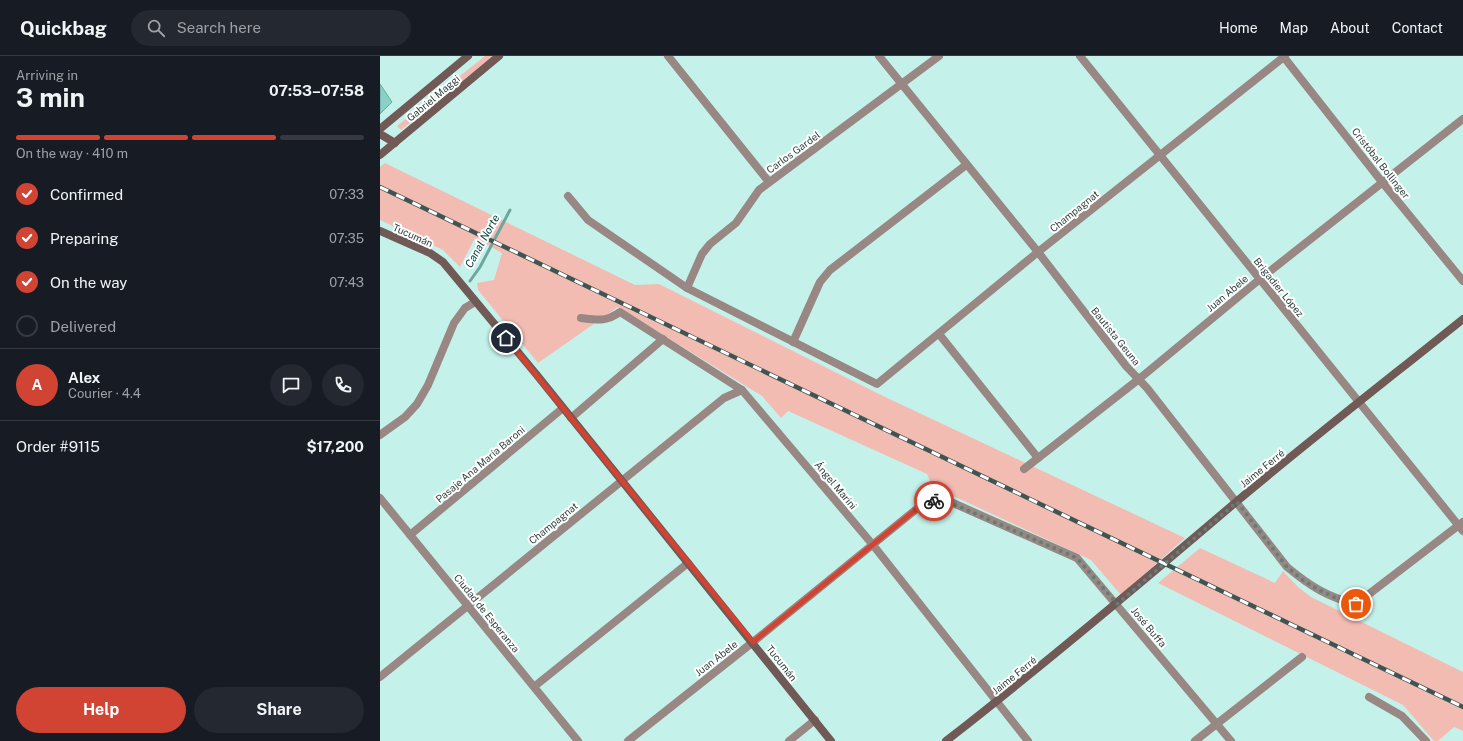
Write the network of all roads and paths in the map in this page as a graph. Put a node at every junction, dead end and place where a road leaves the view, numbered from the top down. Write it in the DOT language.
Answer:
graph roads {
  1 [pos="468,56"];
  2 [pos="499,56"];
  3 [pos="668,56"];
  4 [pos="879,56"];
  5 [pos="939,56"];
  6 [pos="1080,56"];
  7 [pos="1284,56"];
  8 [pos="901,85"];
  9 [pos="1463,119"];
  10 [pos="380,129"];
  11 [pos="380,134"];
  12 [pos="395,142"];
  13 [pos="1160,155"];
  14 [pos="380,156"];
  15 [pos="966,164"];
  16 [pos="769,182"];
  17 [pos="1382,182"];
  18 [pos="568,196"];
  19 [pos="380,231"];
  20 [pos="1038,252"];
  21 [pos="1260,279"];
  22 [pos="1463,281"];
  23 [pos="687,288"];
  24 [pos="475,302"];
  25 [pos="582,318"];
  26 [pos="1463,319"];
  27 [pos="939,334"];
  28 [pos="663,339"];
  29 [pos="793,342"];
  30 [pos="1139,379"];
  31 [pos="742,390"];
  32 [pos="1358,403"];
  33 [pos="563,408"];
  34 [pos="571,418"];
  35 [pos="380,435"];
  36 [pos="1038,458"];
  37 [pos="1024,469"];
  38 [pos="622,481"];
  39 [pos="380,498"];
  40 [pos="1237,502"];
  41 [pos="953,504"];
  42 [pos="383,508"];
  43 [pos="1461,526"];
  44 [pos="410,535"];
  45 [pos="873,545"];
  46 [pos="688,563"];
  47 [pos="1117,604"];
  48 [pos="468,606"];
  49 [pos="753,642"];
  50 [pos="1302,657"];
  51 [pos="380,677"];
  52 [pos="535,686"];
  53 [pos="1369,697"];
  54 [pos="997,702"];
  55 [pos="815,720"];
  56 [pos="1217,724"];
  57 [pos="578,741"];
  58 [pos="628,741"];
  59 [pos="789,741"];
  60 [pos="832,741"];
  61 [pos="946,741"];
  62 [pos="1028,741"];
  63 [pos="1195,741"];
  64 [pos="1231,741"];
  65 [pos="1426,741"];
  1 -- 10 [label="street, Gabriel Maggi"];
  2 -- 12 [label="street, Gabriel Maggi"];
  3 -- 16 [label="street"];
  4 -- 8 [label="street, Bautista Geuna"];
  5 -- 8 [label="street, Carlos Gardel"];
  6 -- 13 [label="street, Brigadier López"];
  7 -- 13 [label="street, Champagnat"];
  7 -- 17 [label="street, Cristóbal Bollinger"];
  8 -- 15 [label="street, Bautista Geuna"];
  8 -- 16 [label="street, Carlos Gardel"];
  9 -- 17 [label="street, Juan Abele"];
  11 -- 12 [label="street"];
  12 -- 14 [label="street, Gabriel Maggi"];
  13 -- 20 [label="street, Champagnat"];
  13 -- 21 [label="street, Brigadier López"];
  15 -- 20 [label="street, Bautista Geuna"];
  15 -- 29 [label="street"];
  16 -- 23 [label="street, Carlos Gardel"];
  17 -- 21 [label="street, Juan Abele"];
  17 -- 22 [label="street, Cristóbal Bollinger"];
  18 -- 23 [label="street"];
  19 -- 24 [label="street, Tucumán"];
  20 -- 27 [label="street, Champagnat"];
  20 -- 30 [label="street, Bautista Geuna"];
  21 -- 30 [label="street, Juan Abele"];
  21 -- 32 [label="street, Brigadier López"];
  23 -- 29 [label="street"];
  24 -- 33 [label="street, Tucumán"];
  24 -- 35 [label="street"];
  25 -- 28 [label="street, Ángel Marini"];
  26 -- 32 [label="street, Jaime Ferré"];
  27 -- 29 [label="street, Champagnat"];
  27 -- 36 [label="street"];
  28 -- 31 [label="street, Ángel Marini"];
  28 -- 34 [label="street"];
  30 -- 36 [label="street, Juan Abele"];
  30 -- 40 [label="street, Bautista Geuna"];
  31 -- 38 [label="street, Champagnat"];
  31 -- 45 [label="street, Ángel Marini"];
  32 -- 40 [label="street, Jaime Ferré"];
  32 -- 43 [label="street, Brigadier López"];
  33 -- 34 [label="street, Tucumán"];
  33 -- 44 [label="street, Pasaje Ana María Baroni"];
  34 -- 38 [label="street, Tucumán"];
  36 -- 37 [label="street, Juan Abele"];
  38 -- 46 [label="street, Tucumán"];
  38 -- 48 [label="street, Champagnat"];
  39 -- 42 [label="street, Ciudad de Esperanza"];
  40 -- 43 [label="street, Bautista Geuna"];
  40 -- 47 [label="street, Jaime Ferré"];
  41 -- 45 [label="street, Juan Abele"];
  41 -- 47 [label="street, José Buffa"];
  42 -- 44 [label="street, Ciudad de Esperanza"];
  44 -- 48 [label="street, Ciudad de Esperanza"];
  45 -- 49 [label="street, Juan Abele"];
  45 -- 54 [label="street, Ángel Marini"];
  46 -- 49 [label="street, Tucumán"];
  46 -- 52 [label="street"];
  47 -- 54 [label="street, Jaime Ferré"];
  47 -- 56 [label="street, José Buffa"];
  48 -- 51 [label="street, Champagnat"];
  48 -- 52 [label="street, Ciudad de Esperanza"];
  49 -- 55 [label="street, Tucumán"];
  49 -- 58 [label="street, Juan Abele"];
  50 -- 56 [label="street"];
  52 -- 57 [label="street, Ciudad de Esperanza"];
  53 -- 65 [label="street"];
  54 -- 61 [label="street, Jaime Ferré"];
  54 -- 62 [label="street, Ángel Marini"];
  55 -- 59 [label="street"];
  55 -- 60 [label="street, Tucumán"];
  56 -- 63 [label="street"];
  56 -- 64 [label="street, José Buffa"];
}
